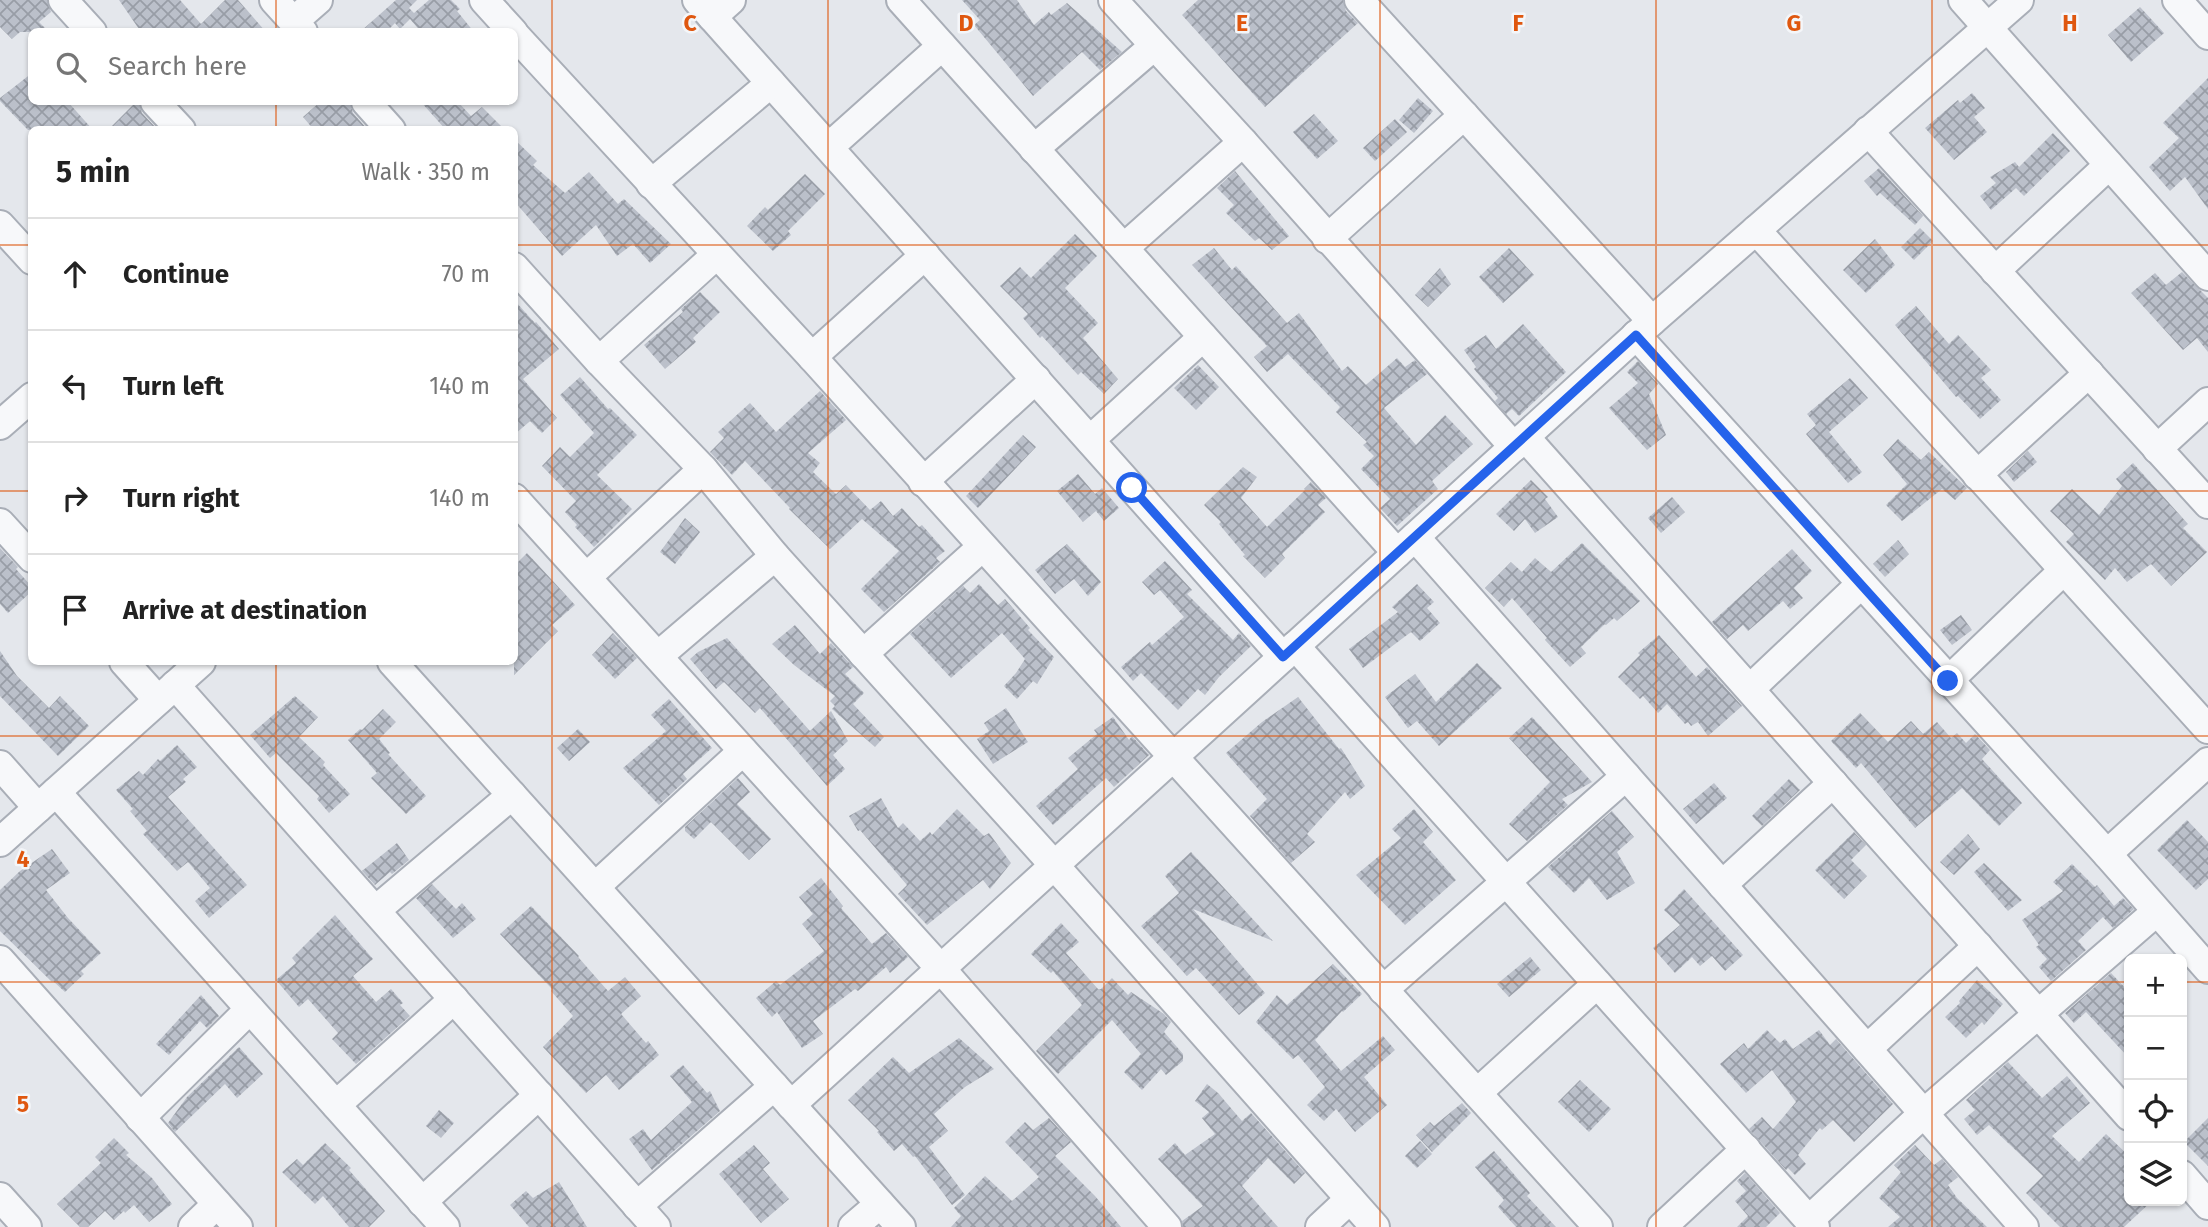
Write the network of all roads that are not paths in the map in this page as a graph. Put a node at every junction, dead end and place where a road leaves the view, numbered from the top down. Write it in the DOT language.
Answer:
graph roads {
  1 [pos="274,0"];
  2 [pos="318,0"];
  3 [pos="484,0"];
  4 [pos="901,0"];
  5 [pos="1113,0"];
  6 [pos="1359,0"];
  7 [pos="1963,0"];
  8 [pos="2019,0"];
  9 [pos="2177,0"];
  10 [pos="714,6"];
  11 [pos="298,26"];
  12 [pos="509,28"];
  13 [pos="1987,28"];
  14 [pos="2208,34"];
  15 [pos="518,37"];
  16 [pos="942,46"];
  17 [pos="1154,46"];
  18 [pos="771,83"];
  19 [pos="158,105"];
  20 [pos="369,105"];
  21 [pos="1464,116"];
  22 [pos="177,126"];
  23 [pos="387,126"];
  24 [pos="1868,131"];
  25 [pos="1243,142"];
  26 [pos="829,147"];
  27 [pos="1034,149"];
  28 [pos="2109,165"];
  29 [pos="651,184"];
  30 [pos="0,225"];
  31 [pos="1756,230"];
  32 [pos="1327,239"];
  33 [pos="1125,247"];
  34 [pos="716,255"];
  35 [pos="28,256"];
  36 [pos="925,256"];
  37 [pos="2203,261"];
  38 [pos="518,271"];
  39 [pos="1995,271"];
  40 [pos="1644,328"];
  41 [pos="1203,337"];
  42 [pos="812,357"];
  43 [pos="599,361"];
  44 [pos="2089,373"];
  45 [pos="1036,379"];
  46 [pos="28,400"];
  47 [pos="2208,402"];
  48 [pos="0,425"];
  49 [pos="1090,440"];
  50 [pos="1520,442"];
  51 [pos="2157,449"];
  52 [pos="703,469"];
  53 [pos="1977,475"];
  54 [pos="923,482"];
  55 [pos="518,502"];
  56 [pos="2208,504"];
  57 [pos="0,523"];
  58 [pos="1406,545"];
  59 [pos="982,547"];
  60 [pos="28,554"];
  61 [pos="775,556"];
  62 [pos="2063,571"];
  63 [pos="587,577"];
  64 [pos="1861,584"];
  65 [pos="1289,652"];
  66 [pos="863,654"];
  67 [pos="658,656"];
  68 [pos="128,665"];
  69 [pos="198,665"];
  70 [pos="396,665"];
  71 [pos="1948,681"];
  72 [pos="1751,688"];
  73 [pos="167,692"];
  74 [pos="2208,729"];
  75 [pos="743,751"];
  76 [pos="1173,757"];
  77 [pos="2208,762"];
  78 [pos="0,765"];
  79 [pos="1626,776"];
  80 [pos="1833,783"];
  81 [pos="512,795"];
  82 [pos="47,800"];
  83 [pos="0,842"];
  84 [pos="2107,854"];
  85 [pos="1054,865"];
  86 [pos="1507,882"];
  87 [pos="1722,885"];
  88 [pos="595,887"];
  89 [pos="376,910"];
  90 [pos="2156,912"];
  91 [pos="1978,946"];
  92 [pos="0,960"];
  93 [pos="940,969"];
  94 [pos="2208,969"];
  95 [pos="1597,984"];
  96 [pos="1383,990"];
  97 [pos="454,999"];
  98 [pos="250,1009"];
  99 [pos="2038,1014"];
  100 [pos="1867,1049"];
  101 [pos="1477,1093"];
  102 [pos="539,1095"];
  103 [pos="782,1096"];
  104 [pos="335,1105"];
  105 [pos="2124,1110"];
  106 [pos="1924,1113"];
  107 [pos="140,1118"];
  108 [pos="1746,1149"];
  109 [pos="2187,1181"];
  110 [pos="0,1197"];
  111 [pos="1350,1199"];
  112 [pos="422,1202"];
  113 [pos="880,1203"];
  114 [pos="217,1204"];
  115 [pos="2208,1205"];
  116 [pos="637,1206"];
  117 [pos="1154,1222"];
  118 [pos="1812,1224"];
  119 [pos="23,1225"];
  120 [pos="193,1227"];
  121 [pos="238,1227"];
  122 [pos="444,1227"];
  123 [pos="656,1227"];
  124 [pos="853,1227"];
  125 [pos="901,1227"];
  126 [pos="1320,1227"];
  127 [pos="1375,1227"];
  128 [pos="1598,1227"];
  129 [pos="1662,1227"];
  130 [pos="2024,1227"];
  1 -- 11 [label="street"];
  2 -- 11 [label="street"];
  3 -- 12 [label="street"];
  4 -- 16 [label="street"];
  5 -- 17 [label="street"];
  6 -- 21 [label="street"];
  7 -- 13 [label="street"];
  8 -- 13 [label="street"];
  9 -- 14 [label="street"];
  10 -- 18 [label="street"];
  13 -- 24 [label="street"];
  13 -- 28 [label="street"];
  15 -- 29 [label="street"];
  16 -- 26 [label="street"];
  16 -- 27 [label="street"];
  17 -- 25 [label="street"];
  17 -- 27 [label="street"];
  18 -- 26 [label="street"];
  18 -- 29 [label="street"];
  19 -- 22 [label="street"];
  20 -- 23 [label="street"];
  21 -- 32 [label="street"];
  21 -- 40 [label="street"];
  24 -- 31 [label="street"];
  24 -- 39 [label="street"];
  25 -- 32 [label="street"];
  25 -- 33 [label="street"];
  26 -- 36 [label="street"];
  27 -- 33 [label="street"];
  28 -- 37 [label="street"];
  28 -- 39 [label="street"];
  29 -- 34 [label="street"];
  30 -- 35 [label="street"];
  31 -- 40 [label="street"];
  31 -- 53 [label="street"];
  32 -- 50 [label="street"];
  33 -- 41 [label="street"];
  34 -- 42 [label="street"];
  34 -- 43 [label="street"];
  36 -- 42 [label="street"];
  36 -- 45 [label="street"];
  38 -- 43 [label="street"];
  39 -- 44 [label="street"];
  40 -- 50 [label="street"];
  40 -- 64 [label="street"];
  41 -- 49 [label="street"];
  41 -- 58 [label="street"];
  42 -- 54 [label="street"];
  43 -- 52 [label="street"];
  44 -- 51 [label="street"];
  44 -- 53 [label="street"];
  45 -- 49 [label="street"];
  45 -- 54 [label="street"];
  46 -- 48 [label="street"];
  47 -- 51 [label="street"];
  49 -- 65 [label="street"];
  50 -- 58 [label="street"];
  50 -- 72 [label="street"];
  51 -- 56 [label="street"];
  52 -- 61 [label="street"];
  52 -- 63 [label="street"];
  53 -- 62 [label="street"];
  54 -- 59 [label="street"];
  55 -- 63 [label="street"];
  57 -- 60 [label="street"];
  58 -- 65 [label="street"];
  58 -- 79 [label="street"];
  59 -- 66 [label="street"];
  59 -- 76 [label="street"];
  61 -- 66 [label="street"];
  61 -- 67 [label="street"];
  62 -- 71 [label="street"];
  62 -- 74 [label="street"];
  63 -- 67 [label="street"];
  64 -- 71 [label="street"];
  64 -- 72 [label="street"];
  65 -- 76 [label="street"];
  65 -- 86 [label="street"];
  66 -- 85 [label="street"];
  67 -- 75 [label="street"];
  68 -- 73 [label="street"];
  69 -- 73 [label="street"];
  70 -- 81 [label="street"];
  71 -- 84 [label="street"];
  72 -- 80 [label="street"];
  73 -- 82 [label="street"];
  73 -- 89 [label="street"];
  75 -- 88 [label="street"];
  75 -- 93 [label="street"];
  76 -- 85 [label="street"];
  76 -- 96 [label="street"];
  77 -- 84 [label="street"];
  78 -- 82 [label="street"];
  79 -- 86 [label="street"];
  79 -- 87 [label="street"];
  80 -- 87 [label="street"];
  80 -- 91 [label="street"];
  81 -- 88 [label="street"];
  81 -- 89 [label="street"];
  82 -- 83 [label="street"];
  82 -- 98 [label="street"];
  84 -- 90 [label="street"];
  85 -- 93 [label="street"];
  85 -- 111 [label="street"];
  86 -- 95 [label="street"];
  86 -- 96 [label="street"];
  87 -- 100 [label="street"];
  88 -- 103 [label="street"];
  89 -- 97 [label="street"];
  90 -- 94 [label="street"];
  90 -- 99 [label="street"];
  91 -- 99 [label="street"];
  91 -- 100 [label="street"];
  92 -- 107 [label="street"];
  93 -- 103 [label="street"];
  93 -- 117 [label="street"];
  95 -- 101 [label="street"];
  95 -- 108 [label="street"];
  96 -- 101 [label="street"];
  97 -- 102 [label="street"];
  97 -- 104 [label="street"];
  98 -- 104 [label="street"];
  98 -- 107 [label="street"];
  99 -- 105 [label="street"];
  99 -- 106 [label="street"];
  100 -- 106 [label="street"];
  101 -- 128 [label="street"];
  102 -- 112 [label="street"];
  102 -- 116 [label="street"];
  103 -- 113 [label="street"];
  103 -- 116 [label="street"];
  104 -- 112 [label="street"];
  106 -- 118 [label="street"];
  106 -- 130 [label="street"];
  107 -- 114 [label="street"];
  108 -- 118 [label="street"];
  108 -- 129 [label="street"];
  109 -- 115 [label="street"];
  110 -- 119 [label="street"];
  111 -- 126 [label="street"];
  111 -- 127 [label="street"];
  112 -- 122 [label="street"];
  113 -- 124 [label="street"];
  113 -- 125 [label="street"];
  114 -- 120 [label="street"];
  114 -- 121 [label="street"];
  116 -- 123 [label="street"];
}
